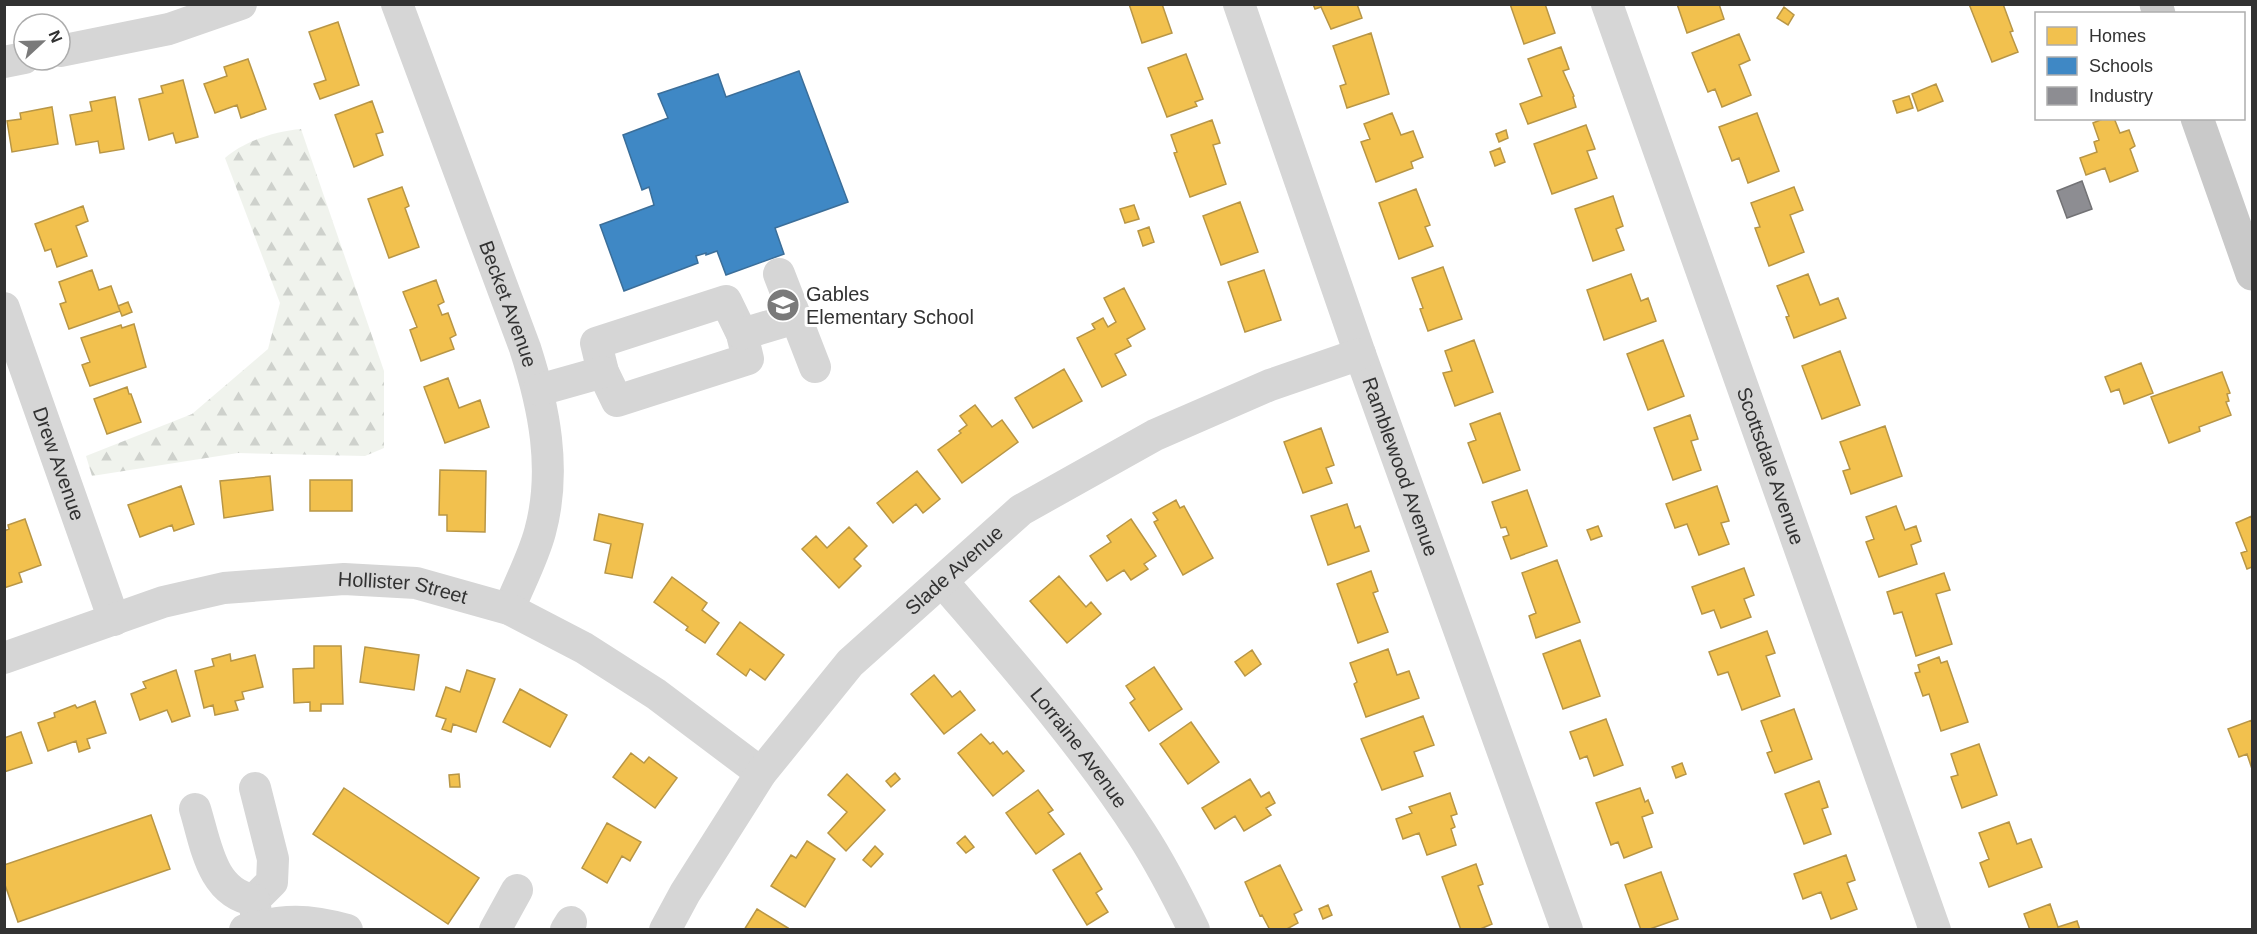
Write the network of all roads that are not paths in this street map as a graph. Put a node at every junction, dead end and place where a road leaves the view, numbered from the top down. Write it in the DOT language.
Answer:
graph roads {
  1 [pos="241,4"];
  2 [pos="397,4"];
  3 [pos="1239,4"];
  4 [pos="1607,4"];
  5 [pos="72,48"];
  6 [pos="2198,120"];
  7 [pos="779,274"];
  8 [pos="2253,274"];
  9 [pos="796,318"];
  10 [pos="7,325"];
  11 [pos="741,334"];
  12 [pos="1360,354"];
  13 [pos="815,367"];
  14 [pos="603,372"];
  15 [pos="539,390"];
  16 [pos="942,581"];
  17 [pos="509,609"];
  18 [pos="114,620"];
  19 [pos="4,658"];
  20 [pos="761,773"];
  21 [pos="255,788"];
  22 [pos="195,809"];
  23 [pos="517,890"];
  24 [pos="253,919"];
  25 [pos="347,930"];
  26 [pos="495,930"];
  27 [pos="665,930"];
  28 [pos="1194,930"];
  29 [pos="1567,930"];
  30 [pos="1935,930"];
  1 -- 5 [label="street"];
  2 -- 15 [label="street, Becket Avenue"];
  3 -- 12 [label="street, Ramblewood Avenue"];
  4 -- 30 [label="street, Scottsdale Avenue"];
  6 -- 8 [label="main road"];
  7 -- 9 [label="street"];
  9 -- 11 [label="street"];
  9 -- 13 [label="street"];
  10 -- 18 [label="street, Drew Avenue"];
  11 -- 14 [label="street"];
  11 -- 14 [label="street"];
  12 -- 16 [label="street, Slade Avenue"];
  12 -- 29 [label="street, Ramblewood Avenue"];
  14 -- 15 [label="street"];
  15 -- 17 [label="street, Becket Avenue"];
  16 -- 20 [label="street, Slade Avenue"];
  16 -- 28 [label="street, Lorraine Avenue"];
  17 -- 18 [label="street, Hollister Street"];
  17 -- 20 [label="street, Hollister Street"];
  18 -- 19 [label="street, Hollister Street"];
  20 -- 27 [label="street, Slade Avenue"];
  21 -- 24 [label="street"];
  22 -- 24 [label="street"];
  23 -- 26 [label="street"];
  24 -- 25 [label="street"];
}
